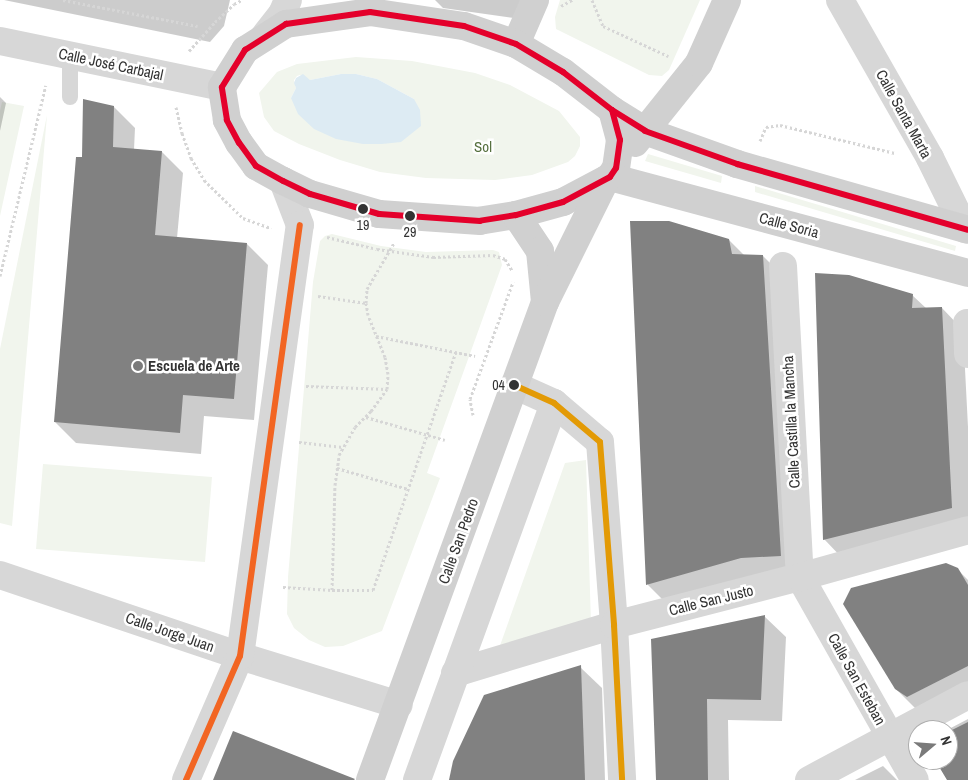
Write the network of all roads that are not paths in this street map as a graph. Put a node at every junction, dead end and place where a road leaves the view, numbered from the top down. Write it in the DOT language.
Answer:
graph roads {
  1 [pos="288,0"];
  2 [pos="535,0"];
  3 [pos="727,0"];
  4 [pos="840,0"];
  5 [pos="360,6"];
  6 [pos="263,38"];
  7 [pos="0,41"];
  8 [pos="516,44"];
  9 [pos="70,56"];
  10 [pos="222,87"];
  11 [pos="70,97"];
  12 [pos="612,110"];
  13 [pos="645,130"];
  14 [pos="611,174"];
  15 [pos="283,181"];
  16 [pos="327,199"];
  17 [pos="516,215"];
  18 [pos="300,224"];
  19 [pos="966,230"];
  20 [pos="783,266"];
  21 [pos="968,273"];
  22 [pos="545,302"];
  23 [pos="966,323"];
  24 [pos="968,354"];
  25 [pos="514,385"];
  26 [pos="554,403"];
  27 [pos="968,530"];
  28 [pos="0,575"];
  29 [pos="800,577"];
  30 [pos="614,625"];
  31 [pos="240,656"];
  32 [pos="456,673"];
  33 [pos="968,695"];
  34 [pos="399,705"];
  35 [pos="889,737"];
  36 [pos="186,780"];
  37 [pos="370,780"];
  38 [pos="416,780"];
  39 [pos="622,780"];
  40 [pos="809,780"];
  41 [pos="915,780"];
  1 -- 6 [label="street"];
  2 -- 8 [label="main road"];
  3 -- 13 [label="main road"];
  4 -- 19 [label="street, Calle Santa Marta"];
  5 -- 6 [label="main road"];
  5 -- 8 [label="main road"];
  6 -- 10 [label="main road"];
  7 -- 9 [label="street, Calle José Carbajal"];
  8 -- 12 [label="main road"];
  9 -- 10 [label="street, Calle José Carbajal"];
  9 -- 11 [label="lane"];
  10 -- 15 [label="main road"];
  12 -- 13 [label="main road"];
  12 -- 14 [label="main road"];
  13 -- 14 [label="main road"];
  13 -- 19 [label="main road"];
  14 -- 17 [label="main road"];
  14 -- 21 [label="main road, Calle Soria"];
  14 -- 22 [label="main road, Calle San Pedro"];
  15 -- 16 [label="main road"];
  15 -- 18 [label="street"];
  16 -- 17 [label="main road"];
  16 -- 18 [label="street"];
  17 -- 22 [label="main road, Calle San Pedro"];
  18 -- 31 [label="street"];
  20 -- 29 [label="street, Calle Castilla la Mancha"];
  22 -- 25 [label="main road, Calle San Pedro"];
  23 -- 24 [label="street"];
  25 -- 26 [label="street"];
  25 -- 34 [label="main road, Calle San Pedro"];
  26 -- 30 [label="street"];
  26 -- 32 [label="street"];
  27 -- 29 [label="street, Calle San Justo"];
  28 -- 31 [label="street, Calle Jorge Juan"];
  29 -- 30 [label="street, Calle San Justo"];
  29 -- 35 [label="street, Calle San Esteban"];
  30 -- 32 [label="street, Calle San Justo"];
  30 -- 39 [label="street"];
  31 -- 34 [label="street, Calle Jorge Juan"];
  31 -- 36 [label="street"];
  32 -- 38 [label="street"];
  33 -- 35 [label="street"];
  34 -- 37 [label="main road, Calle San Pedro"];
  35 -- 40 [label="street"];
  35 -- 41 [label="street, Calle San Esteban"];
}
